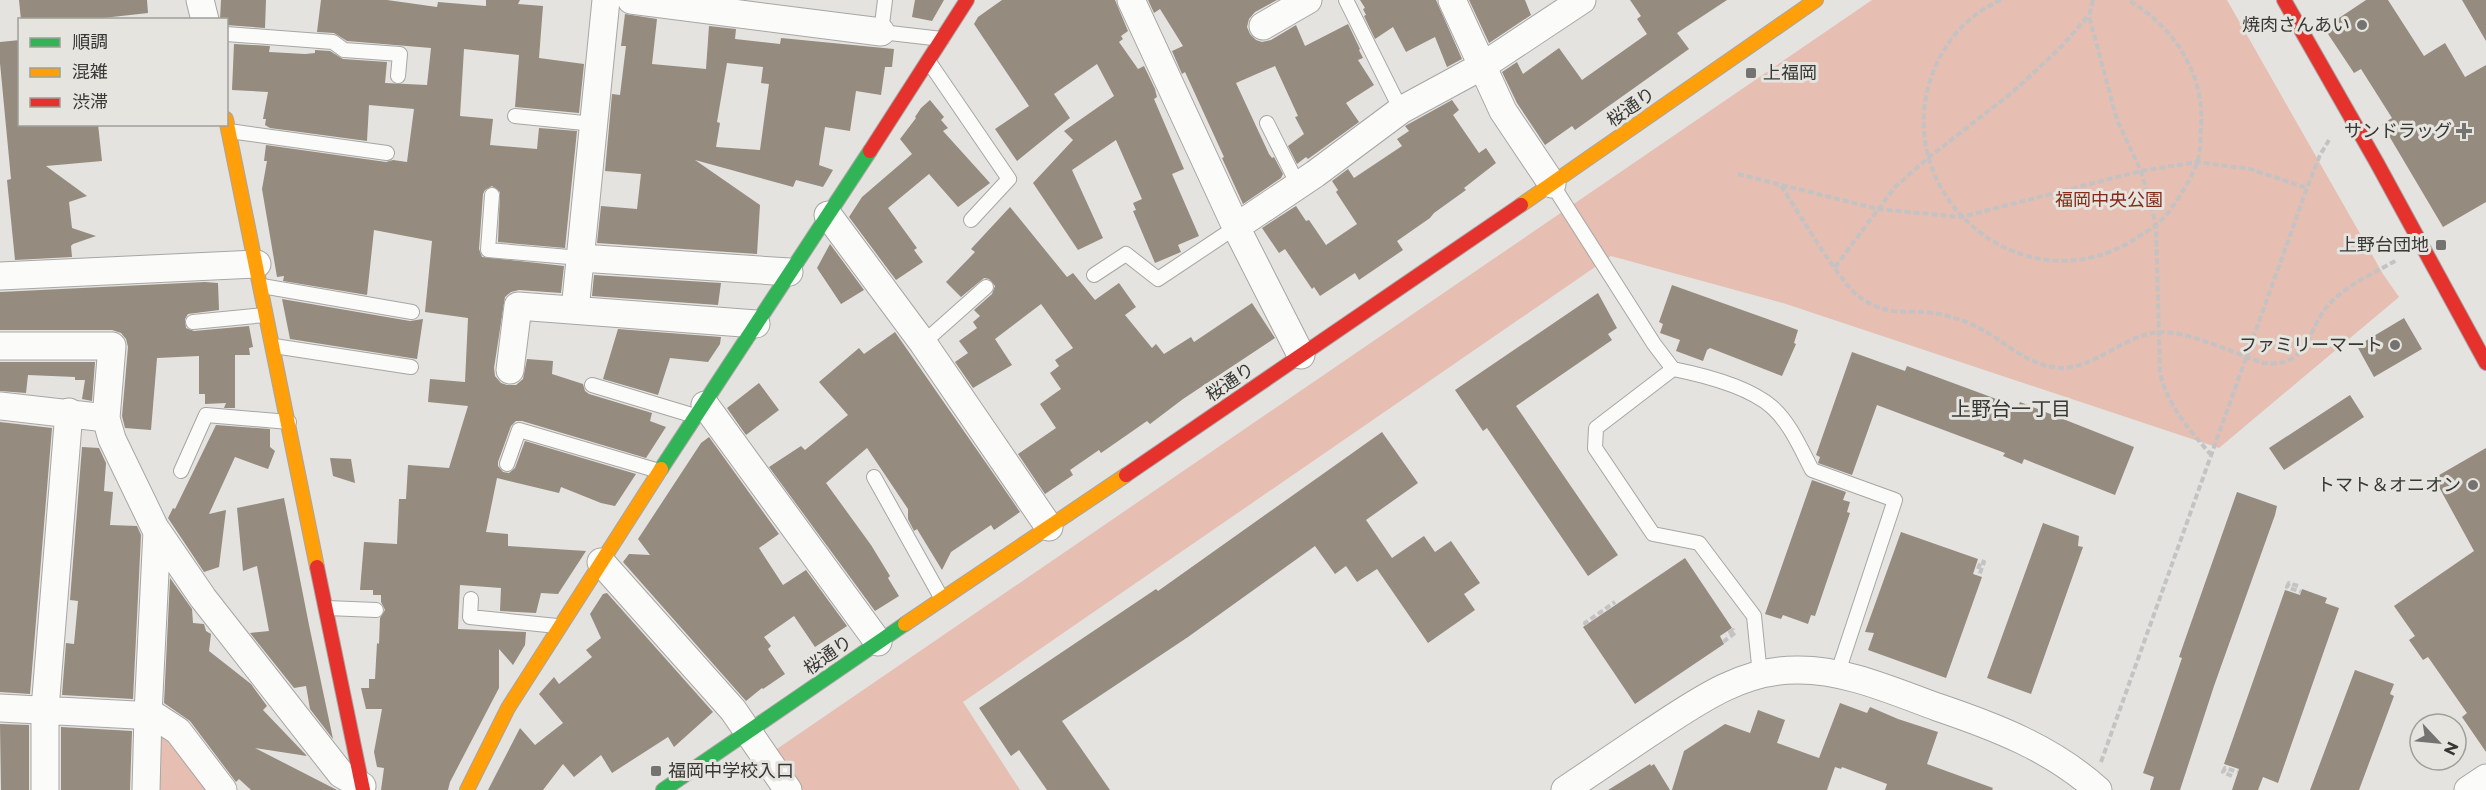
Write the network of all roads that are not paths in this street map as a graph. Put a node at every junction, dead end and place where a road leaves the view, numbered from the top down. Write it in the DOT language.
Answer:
graph roads {
  1 [pos="200,0"];
  2 [pos="606,0"];
  3 [pos="634,0"];
  4 [pos="885,0"];
  5 [pos="967,0"];
  6 [pos="1131,0"];
  7 [pos="1346,0"];
  8 [pos="1452,0"];
  9 [pos="1582,0"];
  10 [pos="1816,0"];
  11 [pos="2284,0"];
  12 [pos="1306,1"];
  13 [pos="778,9"];
  14 [pos="204,18"];
  15 [pos="1263,26"];
  16 [pos="881,32"];
  17 [pos="228,34"];
  18 [pos="942,39"];
  19 [pos="929,62"];
  20 [pos="1484,65"];
  21 [pos="398,76"];
  22 [pos="1401,110"];
  23 [pos="515,116"];
  24 [pos="1267,123"];
  25 [pos="594,124"];
  26 [pos="228,125"];
  27 [pos="387,153"];
  28 [pos="1552,184"];
  29 [pos="1298,185"];
  30 [pos="492,195"];
  31 [pos="828,215"];
  32 [pos="971,220"];
  33 [pos="1236,227"];
  34 [pos="581,258"];
  35 [pos="789,272"];
  36 [pos="259,275"];
  37 [pos="1094,275"];
  38 [pos="0,276"];
  39 [pos="986,287"];
  40 [pos="575,310"];
  41 [pos="412,312"];
  42 [pos="267,315"];
  43 [pos="193,322"];
  44 [pos="756,324"];
  45 [pos="923,343"];
  46 [pos="0,346"];
  47 [pos="274,346"];
  48 [pos="1301,355"];
  49 [pos="2486,363"];
  50 [pos="411,367"];
  51 [pos="1673,369"];
  52 [pos="510,370"];
  53 [pos="592,385"];
  54 [pos="0,406"];
  55 [pos="701,411"];
  56 [pos="69,412"];
  57 [pos="106,418"];
  58 [pos="289,422"];
  59 [pos="507,464"];
  60 [pos="181,471"];
  61 [pos="661,472"];
  62 [pos="874,477"];
  63 [pos="1049,527"];
  64 [pos="157,531"];
  65 [pos="601,561"];
  66 [pos="471,599"];
  67 [pos="942,599"];
  68 [pos="327,608"];
  69 [pos="376,610"];
  70 [pos="559,627"];
  71 [pos="878,642"];
  72 [pos="1760,675"];
  73 [pos="1837,675"];
  74 [pos="0,708"];
  75 [pos="45,709"];
  76 [pos="148,714"];
  77 [pos="748,734"];
  78 [pos="2486,778"];
  79 [pos="2098,779"];
  80 [pos="362,788"];
  81 [pos="45,790"];
  82 [pos="146,790"];
  83 [pos="223,790"];
  84 [pos="466,790"];
  85 [pos="663,790"];
  86 [pos="788,790"];
  87 [pos="1565,790"];
  88 [pos="2468,790"];
  1 -- 14 [label="street"];
  2 -- 25 [label="street"];
  3 -- 13 [label="street"];
  4 -- 16 [label="lane"];
  5 -- 18 [label="street"];
  6 -- 33 [label="street"];
  7 -- 22 [label="lane"];
  8 -- 20 [label="street"];
  9 -- 20 [label="street"];
  10 -- 28 [label="street, 桜通り"];
  11 -- 49 [label="street"];
  12 -- 15 [label="street"];
  13 -- 16 [label="street"];
  16 -- 18 [label="lane"];
  17 -- 21 [label="lane"];
  18 -- 19 [label="street"];
  19 -- 31 [label="street"];
  19 -- 32 [label="lane"];
  20 -- 22 [label="street"];
  20 -- 28 [label="street"];
  22 -- 29 [label="street"];
  23 -- 25 [label="lane"];
  24 -- 29 [label="lane"];
  25 -- 34 [label="street"];
  26 -- 27 [label="lane"];
  26 -- 36 [label="street"];
  28 -- 48 [label="street, 桜通り"];
  28 -- 51 [label="lane"];
  29 -- 33 [label="street"];
  30 -- 34 [label="lane"];
  31 -- 35 [label="street"];
  31 -- 45 [label="street"];
  33 -- 37 [label="lane"];
  33 -- 48 [label="street"];
  34 -- 35 [label="street"];
  34 -- 40 [label="street"];
  35 -- 44 [label="street"];
  36 -- 38 [label="street"];
  36 -- 41 [label="lane"];
  36 -- 42 [label="street"];
  39 -- 45 [label="lane"];
  40 -- 44 [label="street"];
  40 -- 52 [label="street"];
  42 -- 43 [label="lane"];
  42 -- 47 [label="street"];
  44 -- 55 [label="street"];
  45 -- 63 [label="street"];
  46 -- 57 [label="street"];
  47 -- 50 [label="lane"];
  47 -- 58 [label="street"];
  48 -- 63 [label="street, 桜通り"];
  51 -- 72 [label="lane"];
  51 -- 73 [label="lane"];
  53 -- 55 [label="lane"];
  54 -- 56 [label="street"];
  55 -- 61 [label="street"];
  55 -- 71 [label="street"];
  56 -- 57 [label="street"];
  56 -- 75 [label="street"];
  57 -- 64 [label="street"];
  58 -- 60 [label="lane"];
  58 -- 68 [label="street"];
  59 -- 61 [label="lane"];
  61 -- 65 [label="street"];
  62 -- 67 [label="lane"];
  63 -- 67 [label="street, 桜通り"];
  64 -- 76 [label="street"];
  64 -- 80 [label="street"];
  65 -- 70 [label="street"];
  65 -- 77 [label="street"];
  66 -- 70 [label="lane"];
  67 -- 71 [label="street, 桜通り"];
  68 -- 69 [label="lane"];
  68 -- 80 [label="street"];
  70 -- 84 [label="street"];
  71 -- 77 [label="street, 桜通り"];
  72 -- 73 [label="street"];
  72 -- 87 [label="street"];
  73 -- 79 [label="street"];
  74 -- 75 [label="street"];
  75 -- 76 [label="street"];
  75 -- 81 [label="street"];
  76 -- 82 [label="street"];
  76 -- 83 [label="street"];
  77 -- 85 [label="street, 桜通り"];
  77 -- 86 [label="street"];
  78 -- 88 [label="street"];
}
